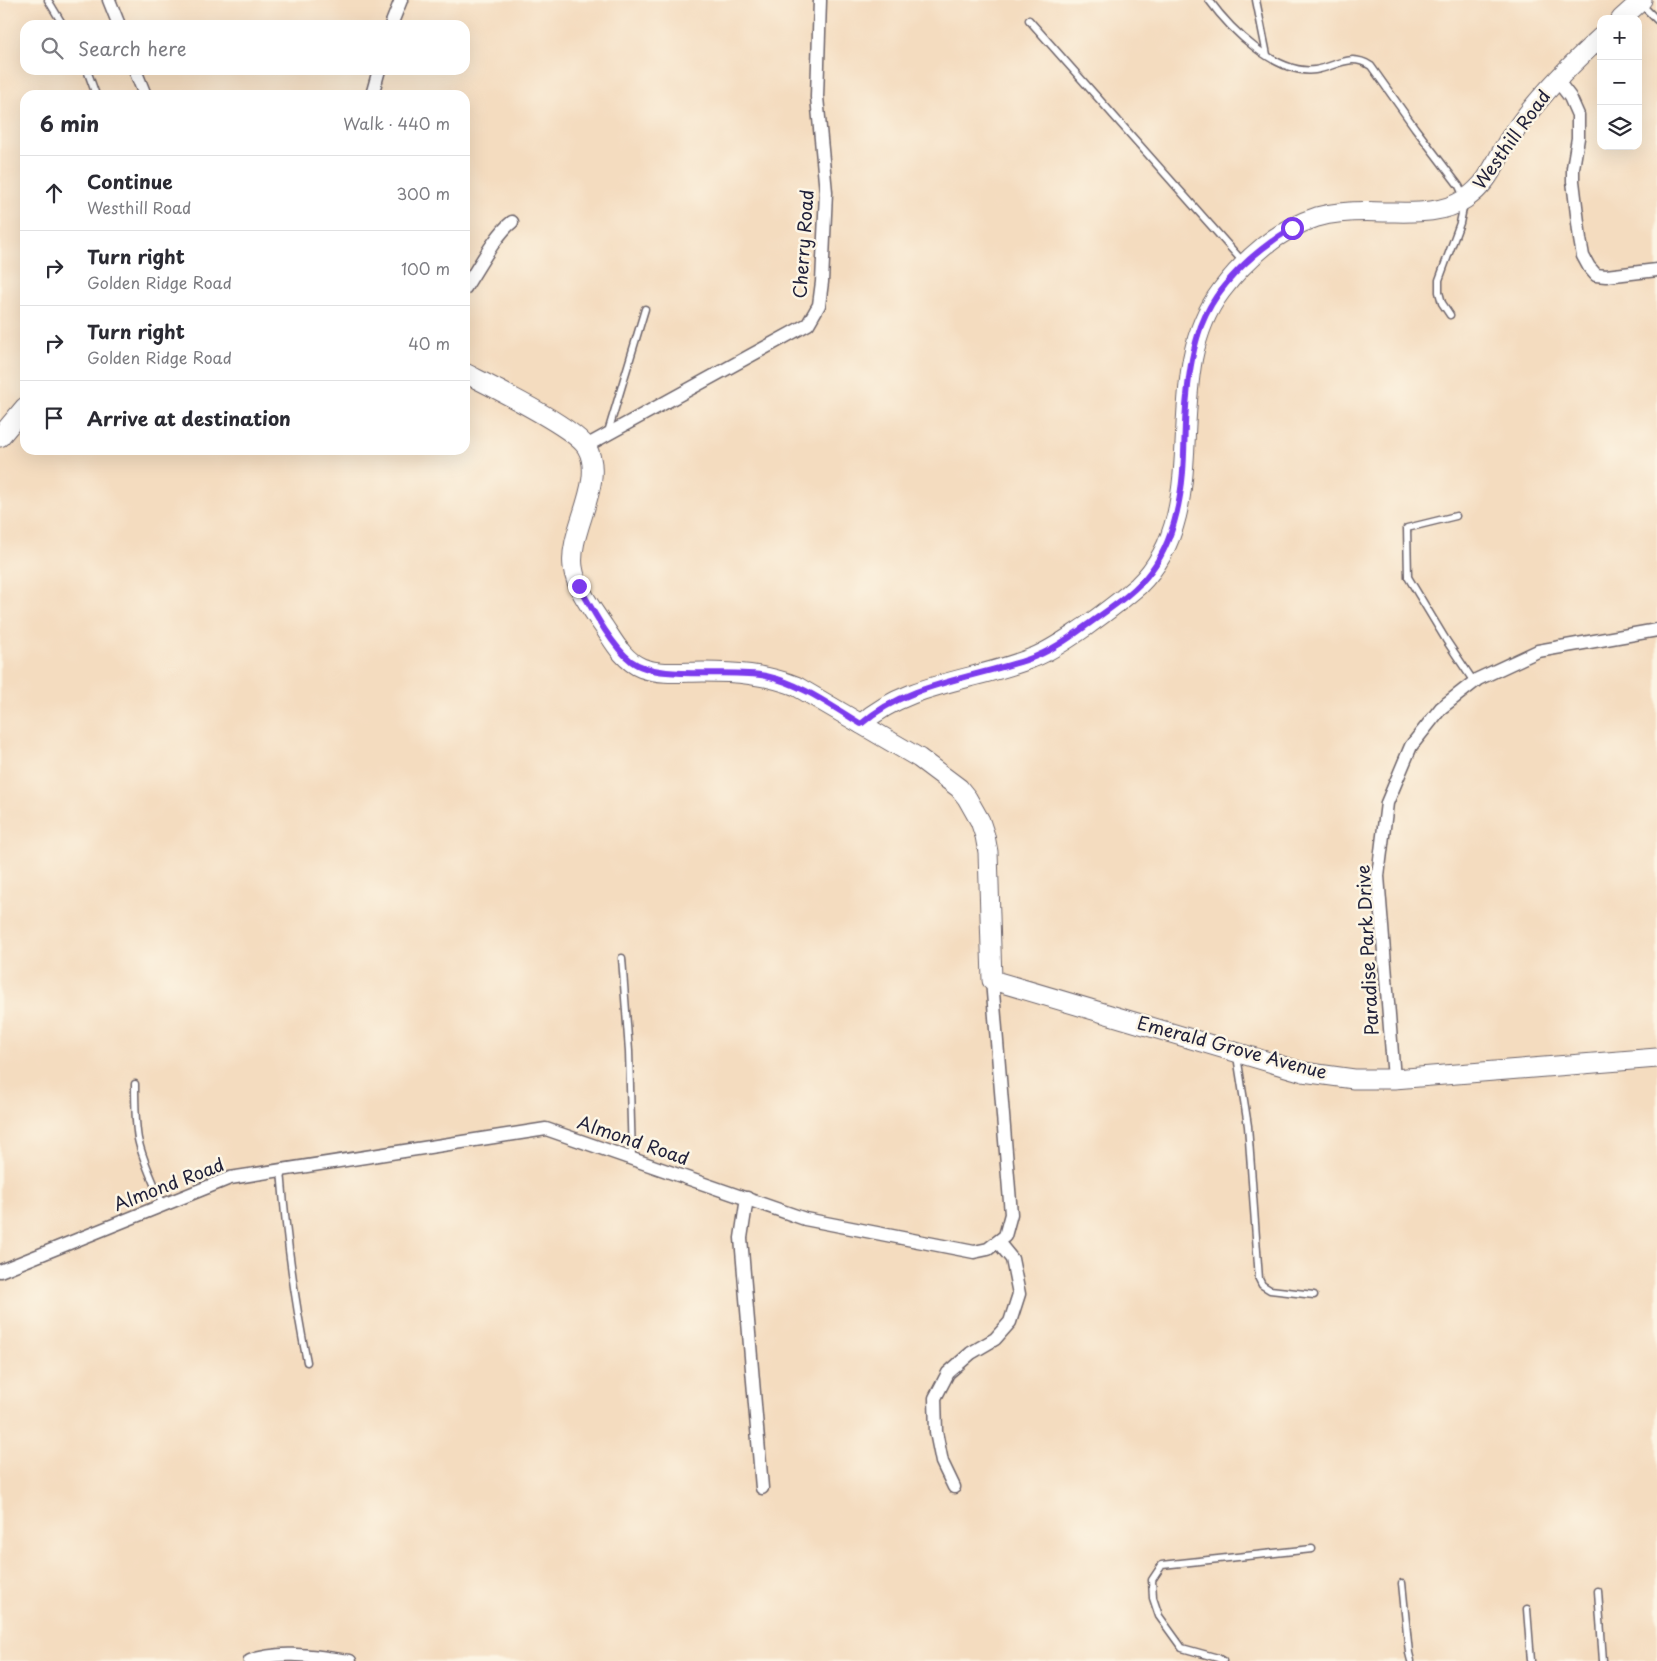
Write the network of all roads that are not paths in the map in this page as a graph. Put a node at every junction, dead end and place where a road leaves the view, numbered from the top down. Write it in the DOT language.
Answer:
graph roads {
  1 [pos="48,0"];
  2 [pos="109,0"];
  3 [pos="402,0"];
  4 [pos="820,0"];
  5 [pos="1209,0"];
  6 [pos="1256,0"];
  7 [pos="1640,1"];
  8 [pos="1625,15"];
  9 [pos="60,20"];
  10 [pos="116,20"];
  11 [pos="393,20"];
  12 [pos="1030,20"];
  13 [pos="1657,20"];
  14 [pos="1597,41"];
  15 [pos="1267,55"];
  16 [pos="89,75"];
  17 [pos="137,75"];
  18 [pos="378,75"];
  19 [pos="1557,80"];
  20 [pos="94,90"];
  21 [pos="143,90"];
  22 [pos="373,90"];
  23 [pos="1465,199"];
  24 [pos="512,222"];
  25 [pos="1245,264"];
  26 [pos="1657,270"];
  27 [pos="470,280"];
  28 [pos="645,309"];
  29 [pos="1450,315"];
  30 [pos="470,376"];
  31 [pos="20,413"];
  32 [pos="608,433"];
  33 [pos="0,437"];
  34 [pos="586,446"];
  35 [pos="1456,516"];
  36 [pos="1657,630"];
  37 [pos="1474,682"];
  38 [pos="861,724"];
  39 [pos="622,958"];
  40 [pos="992,980"];
  41 [pos="1236,1052"];
  42 [pos="1657,1058"];
  43 [pos="1394,1079"];
  44 [pos="135,1084"];
  45 [pos="632,1159"];
  46 [pos="281,1170"];
  47 [pos="746,1198"];
  48 [pos="163,1205"];
  49 [pos="998,1242"];
  50 [pos="0,1271"];
  51 [pos="1314,1295"];
  52 [pos="307,1362"];
  53 [pos="954,1487"];
  54 [pos="762,1488"];
  55 [pos="1312,1549"];
  56 [pos="1402,1583"];
  57 [pos="1598,1592"];
  58 [pos="1527,1609"];
  59 [pos="250,1661"];
  60 [pos="350,1661"];
  61 [pos="1223,1661"];
  62 [pos="1411,1661"];
  63 [pos="1531,1661"];
  64 [pos="1602,1661"];
  1 -- 9 [label="lane"];
  2 -- 10 [label="street"];
  3 -- 11 [label="street"];
  4 -- 32 [label="street, Cherry Road"];
  5 -- 15 [label="lane"];
  6 -- 15 [label="lane"];
  7 -- 8 [label="street"];
  7 -- 13 [label="lane"];
  12 -- 25 [label="lane"];
  14 -- 19 [label="street, Westhill Road"];
  15 -- 23 [label="lane"];
  16 -- 20 [label="lane"];
  17 -- 21 [label="street"];
  18 -- 22 [label="street"];
  19 -- 23 [label="street, Westhill Road"];
  19 -- 26 [label="street"];
  23 -- 25 [label="street, Westhill Road"];
  23 -- 29 [label="lane"];
  24 -- 27 [label="street"];
  25 -- 38 [label="street, Westhill Road"];
  28 -- 32 [label="lane"];
  30 -- 34 [label="street"];
  31 -- 33 [label="street"];
  32 -- 34 [label="street, Cherry Road"];
  34 -- 38 [label="street"];
  35 -- 37 [label="lane"];
  36 -- 37 [label="street, Paradise Park Drive"];
  37 -- 43 [label="street, Paradise Park Drive"];
  38 -- 40 [label="street"];
  39 -- 45 [label="lane"];
  40 -- 41 [label="street, Emerald Grove Avenue"];
  40 -- 49 [label="street"];
  41 -- 43 [label="street, Emerald Grove Avenue"];
  41 -- 51 [label="lane"];
  42 -- 43 [label="street, Emerald Grove Avenue"];
  44 -- 48 [label="lane"];
  45 -- 46 [label="street, Almond Road"];
  45 -- 47 [label="street, Almond Road"];
  46 -- 48 [label="street, Almond Road"];
  46 -- 52 [label="lane"];
  47 -- 49 [label="street, Almond Road"];
  47 -- 54 [label="street"];
  48 -- 50 [label="street, Almond Road"];
  49 -- 53 [label="street"];
  55 -- 61 [label="lane"];
  56 -- 62 [label="lane"];
  57 -- 64 [label="lane"];
  58 -- 63 [label="lane"];
  59 -- 60 [label="street"];
}
